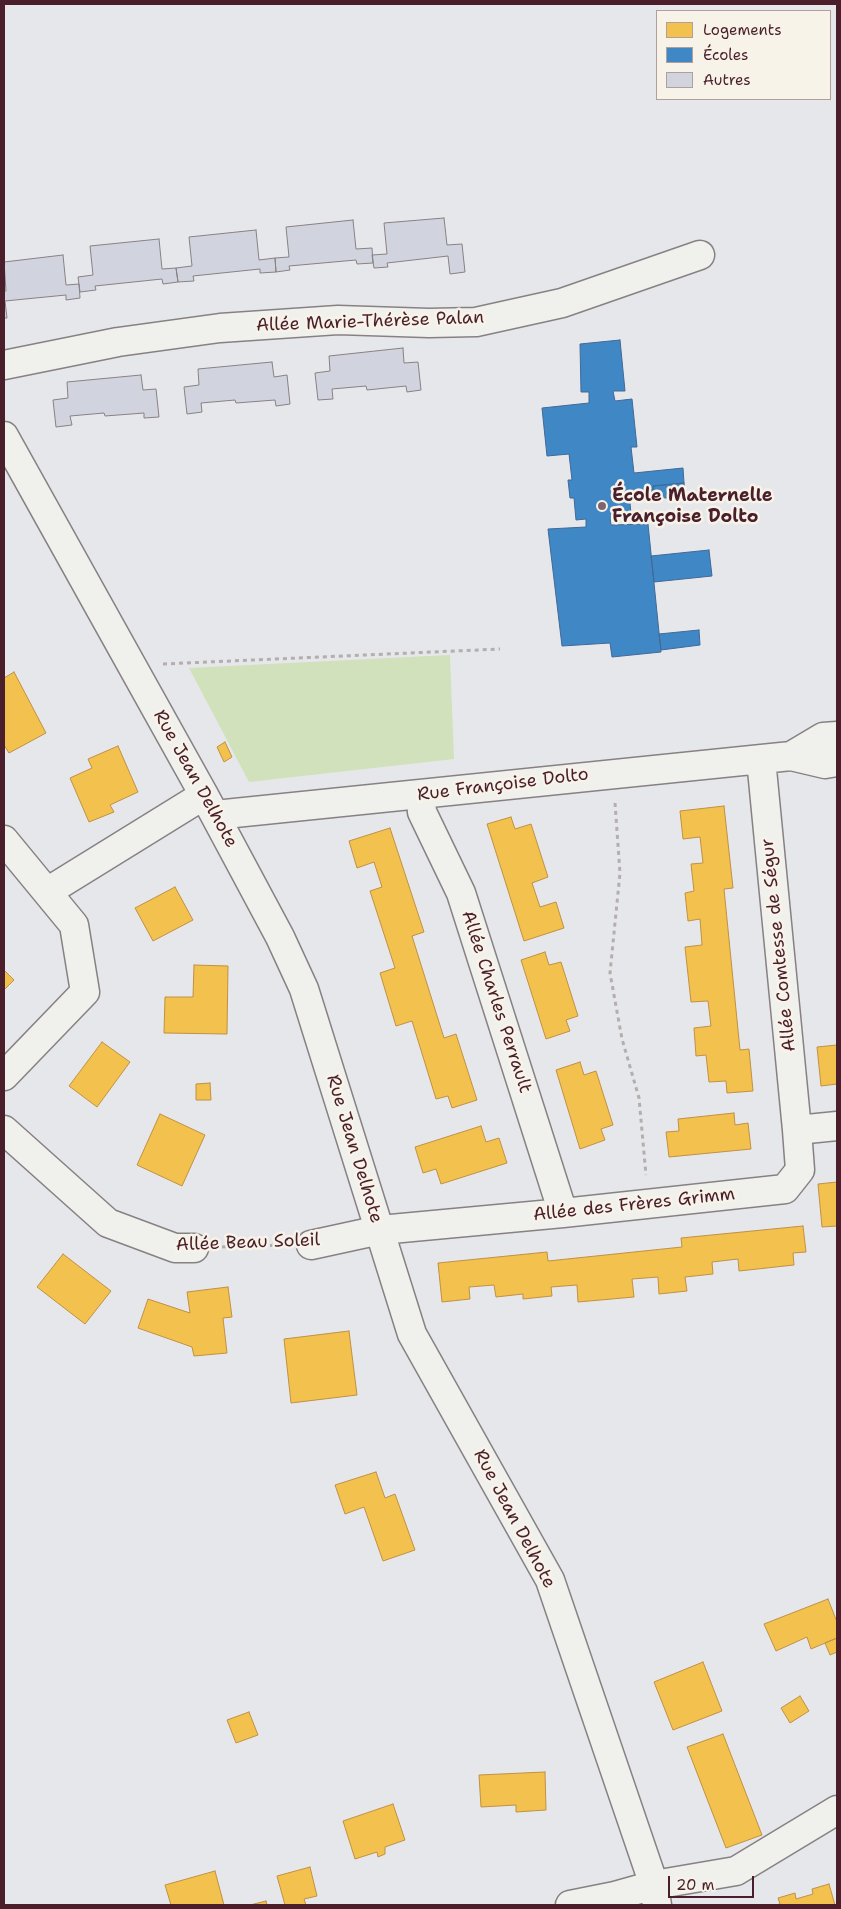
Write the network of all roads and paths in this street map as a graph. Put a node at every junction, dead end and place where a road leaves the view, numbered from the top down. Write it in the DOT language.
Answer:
graph roads {
  1 [pos="700,256"];
  2 [pos="4,366"];
  3 [pos="4,436"];
  4 [pos="500,649"];
  5 [pos="133,666"];
  6 [pos="837,736"];
  7 [pos="791,756"];
  8 [pos="761,759"];
  9 [pos="837,762"];
  10 [pos="613,773"];
  11 [pos="421,795"];
  12 [pos="210,805"];
  13 [pos="4,840"];
  14 [pos="47,892"];
  15 [pos="4,1076"];
  16 [pos="837,1126"];
  17 [pos="4,1130"];
  18 [pos="797,1130"];
  19 [pos="649,1203"];
  20 [pos="563,1213"];
  21 [pos="380,1230"];
  22 [pos="311,1245"];
  23 [pos="194,1248"];
  24 [pos="837,1810"];
  25 [pos="656,1895"];
  26 [pos="570,1905"];
  1 -- 2 [label="street, Allée Marie-Thérèse Palan"];
  3 -- 5 [label="street, Rue Jean Delhote"];
  4 -- 5 [label="path"];
  5 -- 12 [label="street, Rue Jean Delhote"];
  6 -- 7 [label="street, Rue Françoise Dolto"];
  7 -- 8 [label="street, Rue Françoise Dolto"];
  7 -- 9 [label="street, Rue Françoise Dolto"];
  8 -- 10 [label="street, Rue Françoise Dolto"];
  8 -- 18 [label="street, Allée Comtesse de Ségur"];
  10 -- 11 [label="street, Rue Françoise Dolto"];
  10 -- 19 [label="path"];
  11 -- 12 [label="street, Rue Françoise Dolto"];
  11 -- 20 [label="street, Allée Charles Perrault"];
  12 -- 14 [label="street"];
  12 -- 21 [label="street, Rue Jean Delhote"];
  13 -- 14 [label="street"];
  14 -- 15 [label="street"];
  16 -- 18 [label="street"];
  17 -- 23 [label="street, Allée Beau Soleil"];
  18 -- 19 [label="street, Allée des Frères Grimm"];
  19 -- 20 [label="street, Allée des Frères Grimm"];
  20 -- 21 [label="street, Allée des Frères Grimm"];
  21 -- 22 [label="street, Allée Beau Soleil"];
  21 -- 25 [label="street, Rue Jean Delhote"];
  22 -- 23 [label="path, Allée Beau Soleil"];
  24 -- 25 [label="street"];
  25 -- 26 [label="street"];
}
